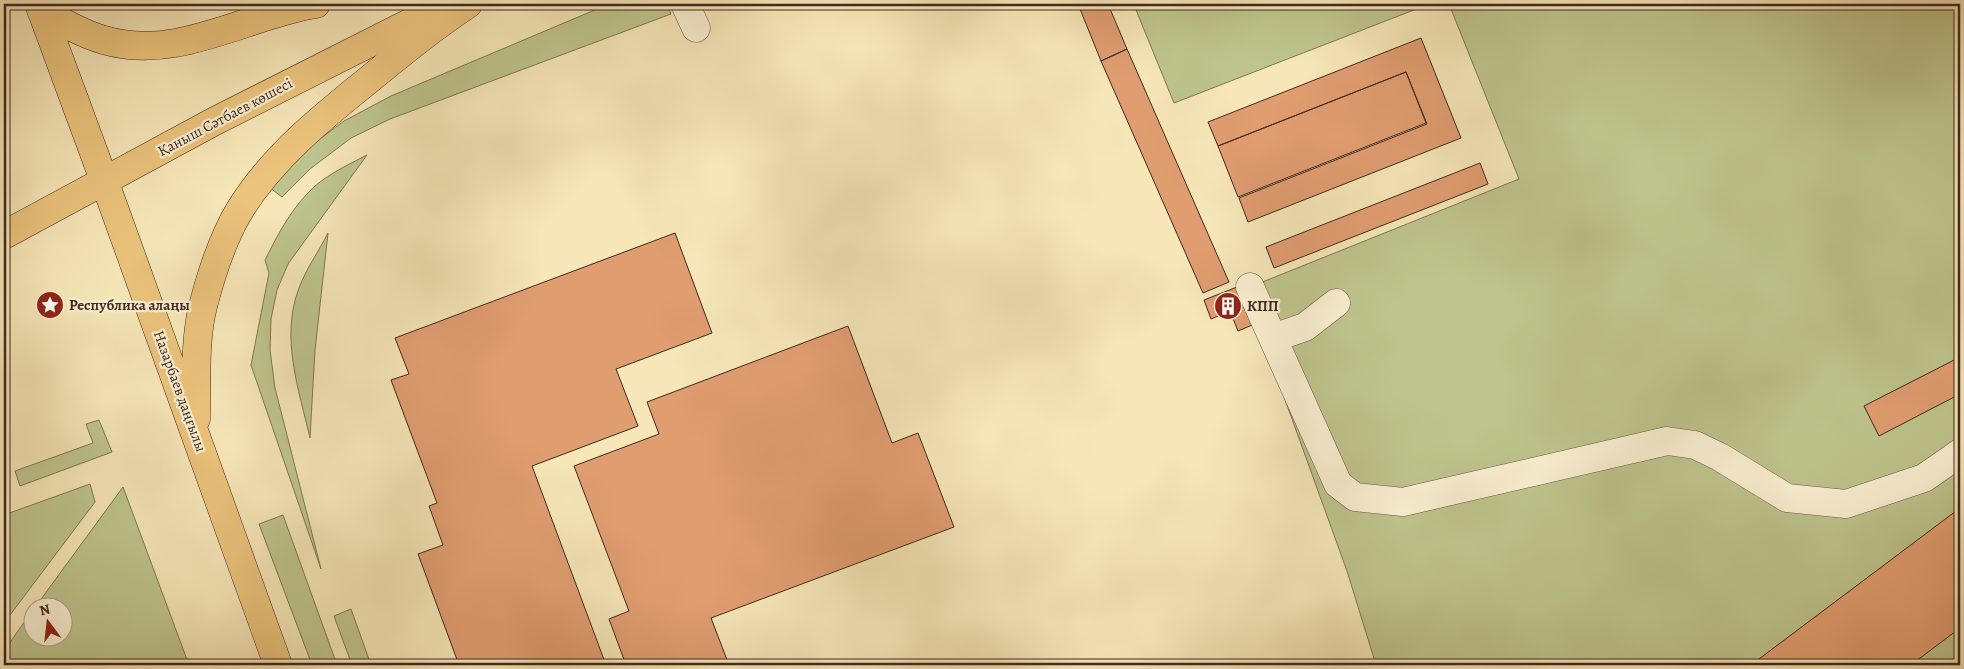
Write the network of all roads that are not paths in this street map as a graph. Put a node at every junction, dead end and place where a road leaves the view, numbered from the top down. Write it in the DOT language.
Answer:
graph roads {
  1 [pos="316,4"];
  2 [pos="449,4"];
  3 [pos="468,4"];
  4 [pos="40,7"];
  5 [pos="104,180"];
  6 [pos="4,235"];
  7 [pos="1250,287"];
  8 [pos="1336,303"];
  9 [pos="1273,338"];
  10 [pos="196,436"];
  11 [pos="1960,454"];
  12 [pos="278,665"];
  1 -- 4 [label="main road"];
  2 -- 5 [label="main road, Қаныш Сәтбаев көшесі"];
  3 -- 10 [label="main road"];
  4 -- 5 [label="main road, Назарбаев даңғылы"];
  5 -- 6 [label="main road, Қаныш Сәтбаев көшесі"];
  5 -- 10 [label="main road, Назарбаев даңғылы"];
  7 -- 9 [label="lane"];
  8 -- 9 [label="lane"];
  9 -- 11 [label="lane"];
  10 -- 12 [label="main road, Назарбаев даңғылы"];
}
